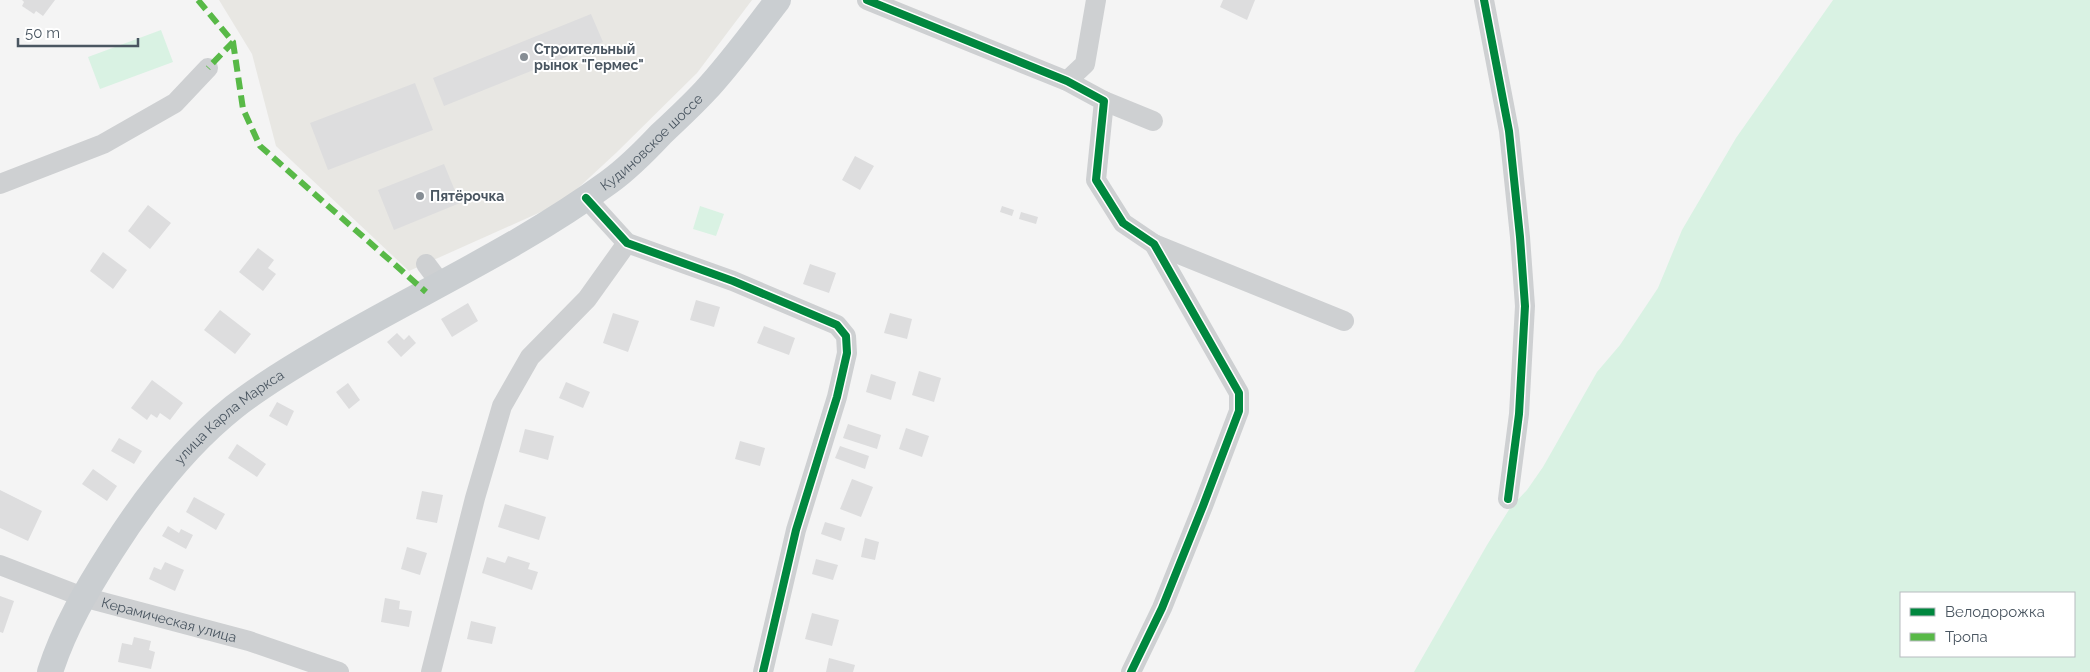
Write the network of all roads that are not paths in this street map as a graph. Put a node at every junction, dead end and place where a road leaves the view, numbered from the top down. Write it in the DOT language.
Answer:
graph roads {
  1 [pos="778,0"];
  2 [pos="867,0"];
  3 [pos="1096,0"];
  4 [pos="1484,0"];
  5 [pos="208,68"];
  6 [pos="1067,81"];
  7 [pos="1104,101"];
  8 [pos="1153,121"];
  9 [pos="0,184"];
  10 [pos="586,198"];
  11 [pos="627,243"];
  12 [pos="1154,244"];
  13 [pos="498,254"];
  14 [pos="1344,321"];
  15 [pos="1508,499"];
  16 [pos="0,564"];
  17 [pos="83,597"];
  18 [pos="50,672"];
  19 [pos="339,672"];
  20 [pos="431,672"];
  21 [pos="764,672"];
  22 [pos="1131,672"];
  1 -- 10 [label="main road, Кудиновское шоссе"];
  2 -- 6 [label="street"];
  3 -- 6 [label="street"];
  4 -- 15 [label="street"];
  5 -- 9 [label="street"];
  6 -- 7 [label="street"];
  7 -- 8 [label="street"];
  7 -- 12 [label="street"];
  10 -- 11 [label="street"];
  10 -- 13 [label="main road, Кудиновское шоссе"];
  11 -- 20 [label="street"];
  11 -- 21 [label="street"];
  12 -- 14 [label="street"];
  12 -- 22 [label="street"];
  13 -- 17 [label="main road, улица Карла Маркса"];
  16 -- 17 [label="street, Керамическая улица"];
  17 -- 18 [label="main road, улица Карла Маркса"];
  17 -- 19 [label="street, Керамическая улица"];
}
